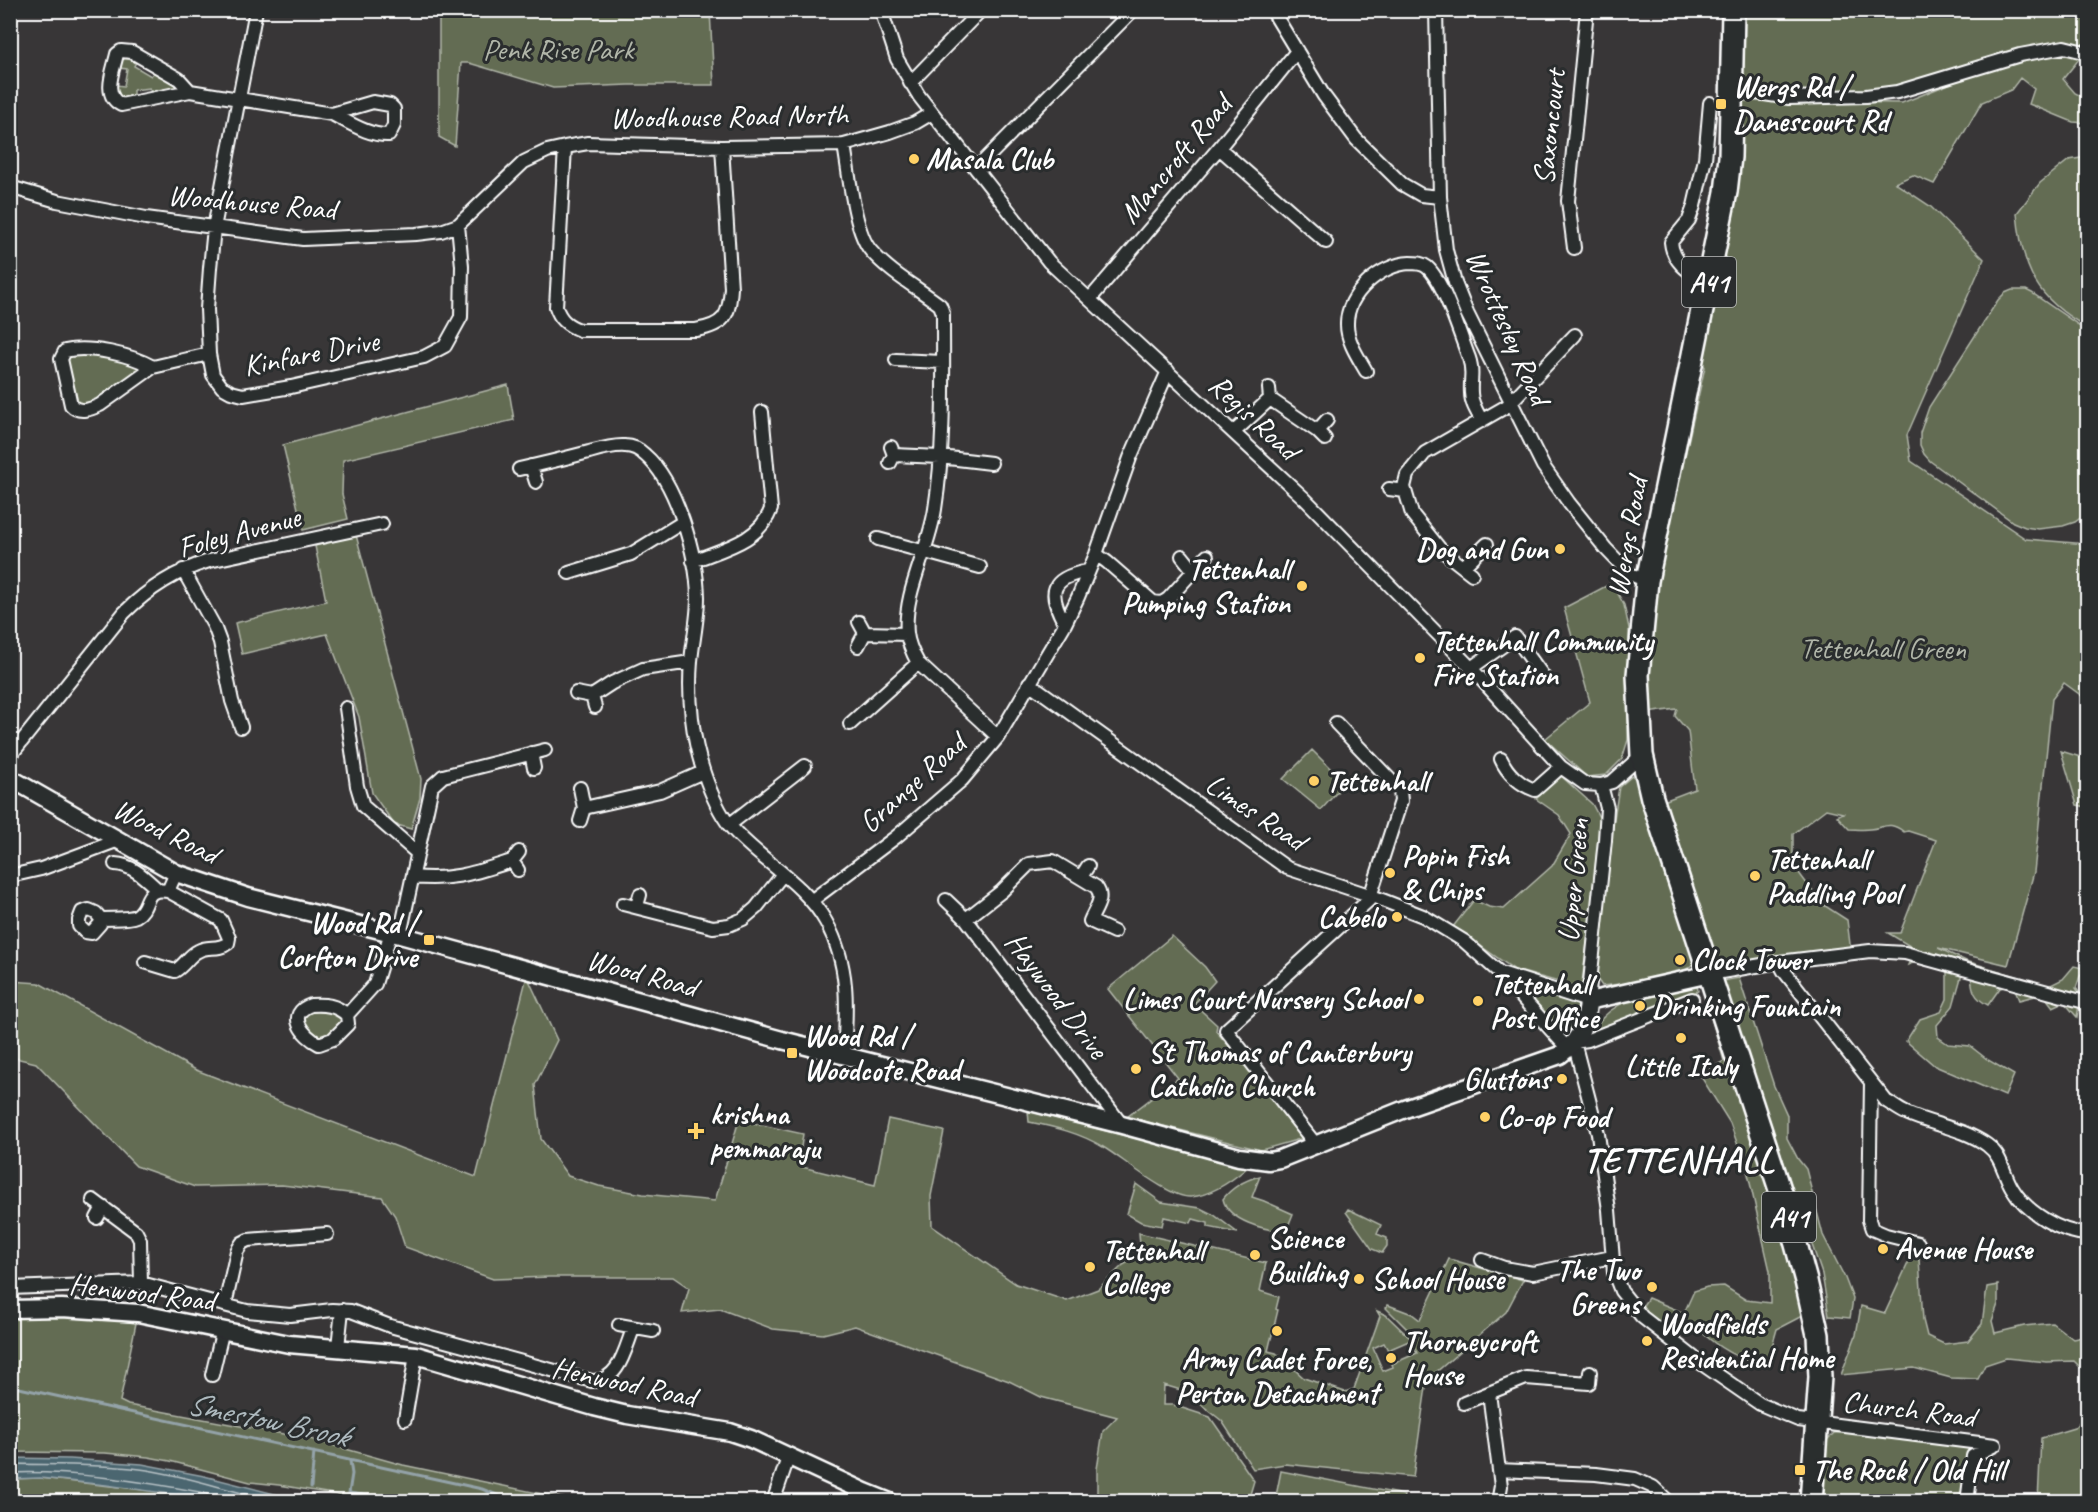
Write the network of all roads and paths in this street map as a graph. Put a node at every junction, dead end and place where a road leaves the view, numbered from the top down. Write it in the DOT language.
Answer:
graph roads {
  1 [pos="255,10"];
  2 [pos="881,10"];
  3 [pos="981,10"];
  4 [pos="1133,10"];
  5 [pos="1272,10"];
  6 [pos="1436,10"];
  7 [pos="1587,10"];
  8 [pos="1733,10"];
  9 [pos="1298,51"];
  10 [pos="2088,53"];
  11 [pos="910,83"];
  12 [pos="1732,89"];
  13 [pos="190,91"];
  14 [pos="239,99"];
  15 [pos="1710,103"];
  16 [pos="932,113"];
  17 [pos="332,114"];
  18 [pos="844,145"];
  19 [pos="565,147"];
  20 [pos="722,147"];
  21 [pos="1219,148"];
  22 [pos="1730,157"];
  23 [pos="1705,159"];
  24 [pos="524,162"];
  25 [pos="976,170"];
  26 [pos="10,187"];
  27 [pos="1440,197"];
  28 [pos="458,225"];
  29 [pos="214,228"];
  30 [pos="1326,242"];
  31 [pos="1574,248"];
  32 [pos="1708,284"];
  33 [pos="1090,299"];
  34 [pos="1575,335"];
  35 [pos="209,354"];
  36 [pos="896,360"];
  37 [pos="943,362"];
  38 [pos="153,367"];
  39 [pos="1366,371"];
  40 [pos="1168,372"];
  41 [pos="1512,402"];
  42 [pos="760,420"];
  43 [pos="1328,420"];
  44 [pos="1482,421"];
  45 [pos="1234,432"];
  46 [pos="892,455"];
  47 [pos="940,457"];
  48 [pos="991,463"];
  49 [pos="531,466"];
  50 [pos="519,469"];
  51 [pos="536,482"];
  52 [pos="1389,489"];
  53 [pos="1405,491"];
  54 [pos="683,522"];
  55 [pos="382,524"];
  56 [pos="876,537"];
  57 [pos="1487,544"];
  58 [pos="925,552"];
  59 [pos="1096,554"];
  60 [pos="1182,556"];
  61 [pos="1207,556"];
  62 [pos="693,561"];
  63 [pos="980,567"];
  64 [pos="183,570"];
  65 [pos="1088,571"];
  66 [pos="1194,571"];
  67 [pos="578,574"];
  68 [pos="1647,581"];
  69 [pos="1065,624"];
  70 [pos="907,634"];
  71 [pos="858,646"];
  72 [pos="691,662"];
  73 [pos="918,663"];
  74 [pos="1471,668"];
  75 [pos="1543,676"];
  76 [pos="1029,683"];
  77 [pos="576,693"];
  78 [pos="346,708"];
  79 [pos="1336,723"];
  80 [pos="850,724"];
  81 [pos="241,727"];
  82 [pos="998,737"];
  83 [pos="545,750"];
  84 [pos="531,753"];
  85 [pos="1642,755"];
  86 [pos="10,756"];
  87 [pos="1501,759"];
  88 [pos="805,766"];
  89 [pos="1561,766"];
  90 [pos="534,768"];
  91 [pos="703,772"];
  92 [pos="10,778"];
  93 [pos="1600,785"];
  94 [pos="580,788"];
  95 [pos="584,808"];
  96 [pos="580,821"];
  97 [pos="729,825"];
  98 [pos="119,840"];
  99 [pos="417,853"];
  100 [pos="516,861"];
  101 [pos="115,864"];
  102 [pos="176,873"];
  103 [pos="783,874"];
  104 [pos="10,876"];
  105 [pos="414,877"];
  106 [pos="163,890"];
  107 [pos="1372,896"];
  108 [pos="946,900"];
  109 [pos="811,901"];
  110 [pos="623,904"];
  111 [pos="101,919"];
  112 [pos="966,919"];
  113 [pos="1114,932"];
  114 [pos="395,933"];
  115 [pos="145,962"];
  116 [pos="1779,962"];
  117 [pos="1500,973"];
  118 [pos="1710,974"];
  119 [pos="1692,999"];
  120 [pos="1588,1001"];
  121 [pos="2088,1003"];
  122 [pos="346,1015"];
  123 [pos="1571,1045"];
  124 [pos="844,1055"];
  125 [pos="1871,1082"];
  126 [pos="1122,1125"];
  127 [pos="1316,1145"];
  128 [pos="97,1218"];
  129 [pos="327,1234"];
  130 [pos="2088,1234"];
  131 [pos="1918,1243"];
  132 [pos="1612,1257"];
  133 [pos="1482,1260"];
  134 [pos="141,1283"];
  135 [pos="10,1288"];
  136 [pos="225,1305"];
  137 [pos="10,1309"];
  138 [pos="342,1310"];
  139 [pos="619,1325"];
  140 [pos="223,1329"];
  141 [pos="633,1329"];
  142 [pos="653,1331"];
  143 [pos="338,1347"];
  144 [pos="416,1355"];
  145 [pos="1590,1372"];
  146 [pos="212,1375"];
  147 [pos="1489,1393"];
  148 [pos="1464,1403"];
  149 [pos="405,1419"];
  150 [pos="1817,1424"];
  151 [pos="789,1455"];
  152 [pos="1499,1470"];
  153 [pos="773,1502"];
  154 [pos="890,1502"];
  155 [pos="1498,1502"];
  156 [pos="1669,1502"];
  157 [pos="1811,1502"];
  158 [pos="1967,1502"];
  1 -- 14 [label="street, Kinfare Drive"];
  2 -- 11 [label="street, Regis Road"];
  3 -- 11 [label="street"];
  4 -- 25 [label="street"];
  5 -- 9 [label="street"];
  6 -- 27 [label="street, Wrottesley Road"];
  7 -- 31 [label="street, Saxoncourt"];
  8 -- 12 [label="highway, Wergs Road / A41"];
  9 -- 21 [label="street, Mancroft Road"];
  9 -- 27 [label="street"];
  10 -- 12 [label="street"];
  11 -- 16 [label="street, Regis Road"];
  12 -- 22 [label="highway, Wergs Road / A41"];
  13 -- 13 [label="street"];
  13 -- 14 [label="street"];
  14 -- 17 [label="street"];
  14 -- 29 [label="street, Kinfare Drive"];
  15 -- 23 [label="street"];
  16 -- 18 [label="street, Woodhouse Road North"];
  16 -- 25 [label="street, Regis Road"];
  17 -- 17 [label="street"];
  18 -- 20 [label="street, Woodhouse Road North"];
  18 -- 37 [label="street"];
  19 -- 20 [label="street, Woodhouse Road North"];
  19 -- 20 [label="street"];
  19 -- 24 [label="street, Woodhouse Road North"];
  21 -- 30 [label="street"];
  21 -- 33 [label="street, Mancroft Road"];
  22 -- 23 [label="street"];
  22 -- 32 [label="highway, Wergs Road / A41"];
  23 -- 32 [label="street"];
  24 -- 28 [label="street, Woodhouse Road"];
  25 -- 33 [label="street, Regis Road"];
  26 -- 29 [label="street, Woodhouse Road"];
  27 -- 41 [label="street, Wrottesley Road"];
  28 -- 29 [label="street, Woodhouse Road"];
  28 -- 35 [label="street, Kinfare Drive"];
  29 -- 35 [label="street, Kinfare Drive"];
  32 -- 68 [label="highway, Wergs Road / A41"];
  33 -- 40 [label="street, Regis Road"];
  34 -- 41 [label="street"];
  35 -- 38 [label="street"];
  36 -- 37 [label="street"];
  37 -- 47 [label="street"];
  38 -- 38 [label="street"];
  39 -- 44 [label="street"];
  40 -- 45 [label="street, Regis Road"];
  40 -- 59 [label="street, Grange Road"];
  41 -- 44 [label="street"];
  41 -- 68 [label="street, Wrottesley Road"];
  42 -- 62 [label="street"];
  43 -- 45 [label="street"];
  44 -- 53 [label="street"];
  45 -- 74 [label="street, Regis Road"];
  46 -- 47 [label="street"];
  47 -- 48 [label="street"];
  47 -- 58 [label="street"];
  49 -- 50 [label="street"];
  49 -- 51 [label="street"];
  49 -- 54 [label="street"];
  52 -- 53 [label="street"];
  53 -- 57 [label="street"];
  54 -- 62 [label="street"];
  54 -- 67 [label="street"];
  55 -- 64 [label="street, Foley Avenue"];
  56 -- 58 [label="street"];
  58 -- 63 [label="street"];
  58 -- 70 [label="street"];
  59 -- 65 [label="street, Grange Road"];
  59 -- 66 [label="street"];
  60 -- 66 [label="street"];
  61 -- 66 [label="street"];
  62 -- 72 [label="street"];
  64 -- 81 [label="street"];
  64 -- 86 [label="street, Foley Avenue"];
  65 -- 69 [label="street, Grange Road"];
  65 -- 69 [label="street"];
  68 -- 85 [label="highway, Wergs Road / A41"];
  69 -- 76 [label="street, Grange Road"];
  70 -- 71 [label="street"];
  70 -- 73 [label="street"];
  72 -- 77 [label="street"];
  72 -- 91 [label="street"];
  73 -- 80 [label="street"];
  73 -- 82 [label="street"];
  74 -- 75 [label="street"];
  74 -- 89 [label="street, Regis Road"];
  76 -- 82 [label="street, Grange Road"];
  76 -- 107 [label="street, Limes Road"];
  78 -- 99 [label="street"];
  79 -- 107 [label="street"];
  82 -- 109 [label="street, Grange Road"];
  83 -- 84 [label="street"];
  84 -- 90 [label="street"];
  84 -- 99 [label="street"];
  85 -- 93 [label="street"];
  85 -- 118 [label="highway, Wergs Road / A41"];
  87 -- 89 [label="street"];
  88 -- 97 [label="street"];
  89 -- 93 [label="street, Regis Road"];
  91 -- 95 [label="street"];
  91 -- 97 [label="street"];
  92 -- 98 [label="street, Wood Road"];
  93 -- 120 [label="street, Upper Green"];
  94 -- 95 [label="street"];
  95 -- 96 [label="street"];
  97 -- 103 [label="street"];
  98 -- 102 [label="street, Wood Road"];
  98 -- 104 [label="street"];
  99 -- 105 [label="street"];
  100 -- 105 [label="street"];
  101 -- 106 [label="street"];
  102 -- 106 [label="street"];
  102 -- 114 [label="street, Wood Road"];
  103 -- 109 [label="street"];
  103 -- 110 [label="street"];
  105 -- 114 [label="street"];
  106 -- 111 [label="street"];
  106 -- 115 [label="street"];
  107 -- 117 [label="street, Limes Road"];
  107 -- 127 [label="street"];
  108 -- 112 [label="street, Haywood Drive"];
  109 -- 124 [label="street"];
  112 -- 113 [label="street"];
  112 -- 126 [label="street, Haywood Drive"];
  114 -- 122 [label="street"];
  114 -- 124 [label="street, Wood Road"];
  116 -- 118 [label="street"];
  116 -- 121 [label="street"];
  116 -- 125 [label="street"];
  117 -- 120 [label="street, Limes Road"];
  117 -- 123 [label="street, Limes Road"];
  118 -- 120 [label="street"];
  118 -- 150 [label="highway, A41"];
  119 -- 123 [label="street"];
  120 -- 123 [label="street"];
  123 -- 127 [label="street"];
  123 -- 132 [label="street, Church Road"];
  124 -- 126 [label="street, Wood Road"];
  125 -- 130 [label="street"];
  125 -- 131 [label="street"];
  126 -- 127 [label="street, Wood Road"];
  128 -- 134 [label="street, Henwood Road"];
  129 -- 136 [label="street, Henwood Road"];
  132 -- 133 [label="street"];
  132 -- 150 [label="street, Church Road"];
  134 -- 135 [label="street, Henwood Road"];
  134 -- 136 [label="street, Henwood Road"];
  136 -- 138 [label="street, Henwood Road"];
  137 -- 140 [label="street, Henwood Road"];
  138 -- 141 [label="street, Henwood Road"];
  138 -- 143 [label="street"];
  139 -- 141 [label="street, Henwood Road"];
  140 -- 143 [label="street, Henwood Road"];
  140 -- 146 [label="street"];
  141 -- 142 [label="street, Henwood Road"];
  143 -- 144 [label="street, Henwood Road"];
  144 -- 149 [label="street"];
  144 -- 151 [label="street, Henwood Road"];
  145 -- 147 [label="street"];
  147 -- 148 [label="street"];
  147 -- 152 [label="street"];
  150 -- 157 [label="highway, A41"];
  150 -- 158 [label="street, Church Road"];
  151 -- 153 [label="street"];
  151 -- 154 [label="street, Henwood Road"];
  152 -- 155 [label="street"];
  152 -- 156 [label="street"];
}
